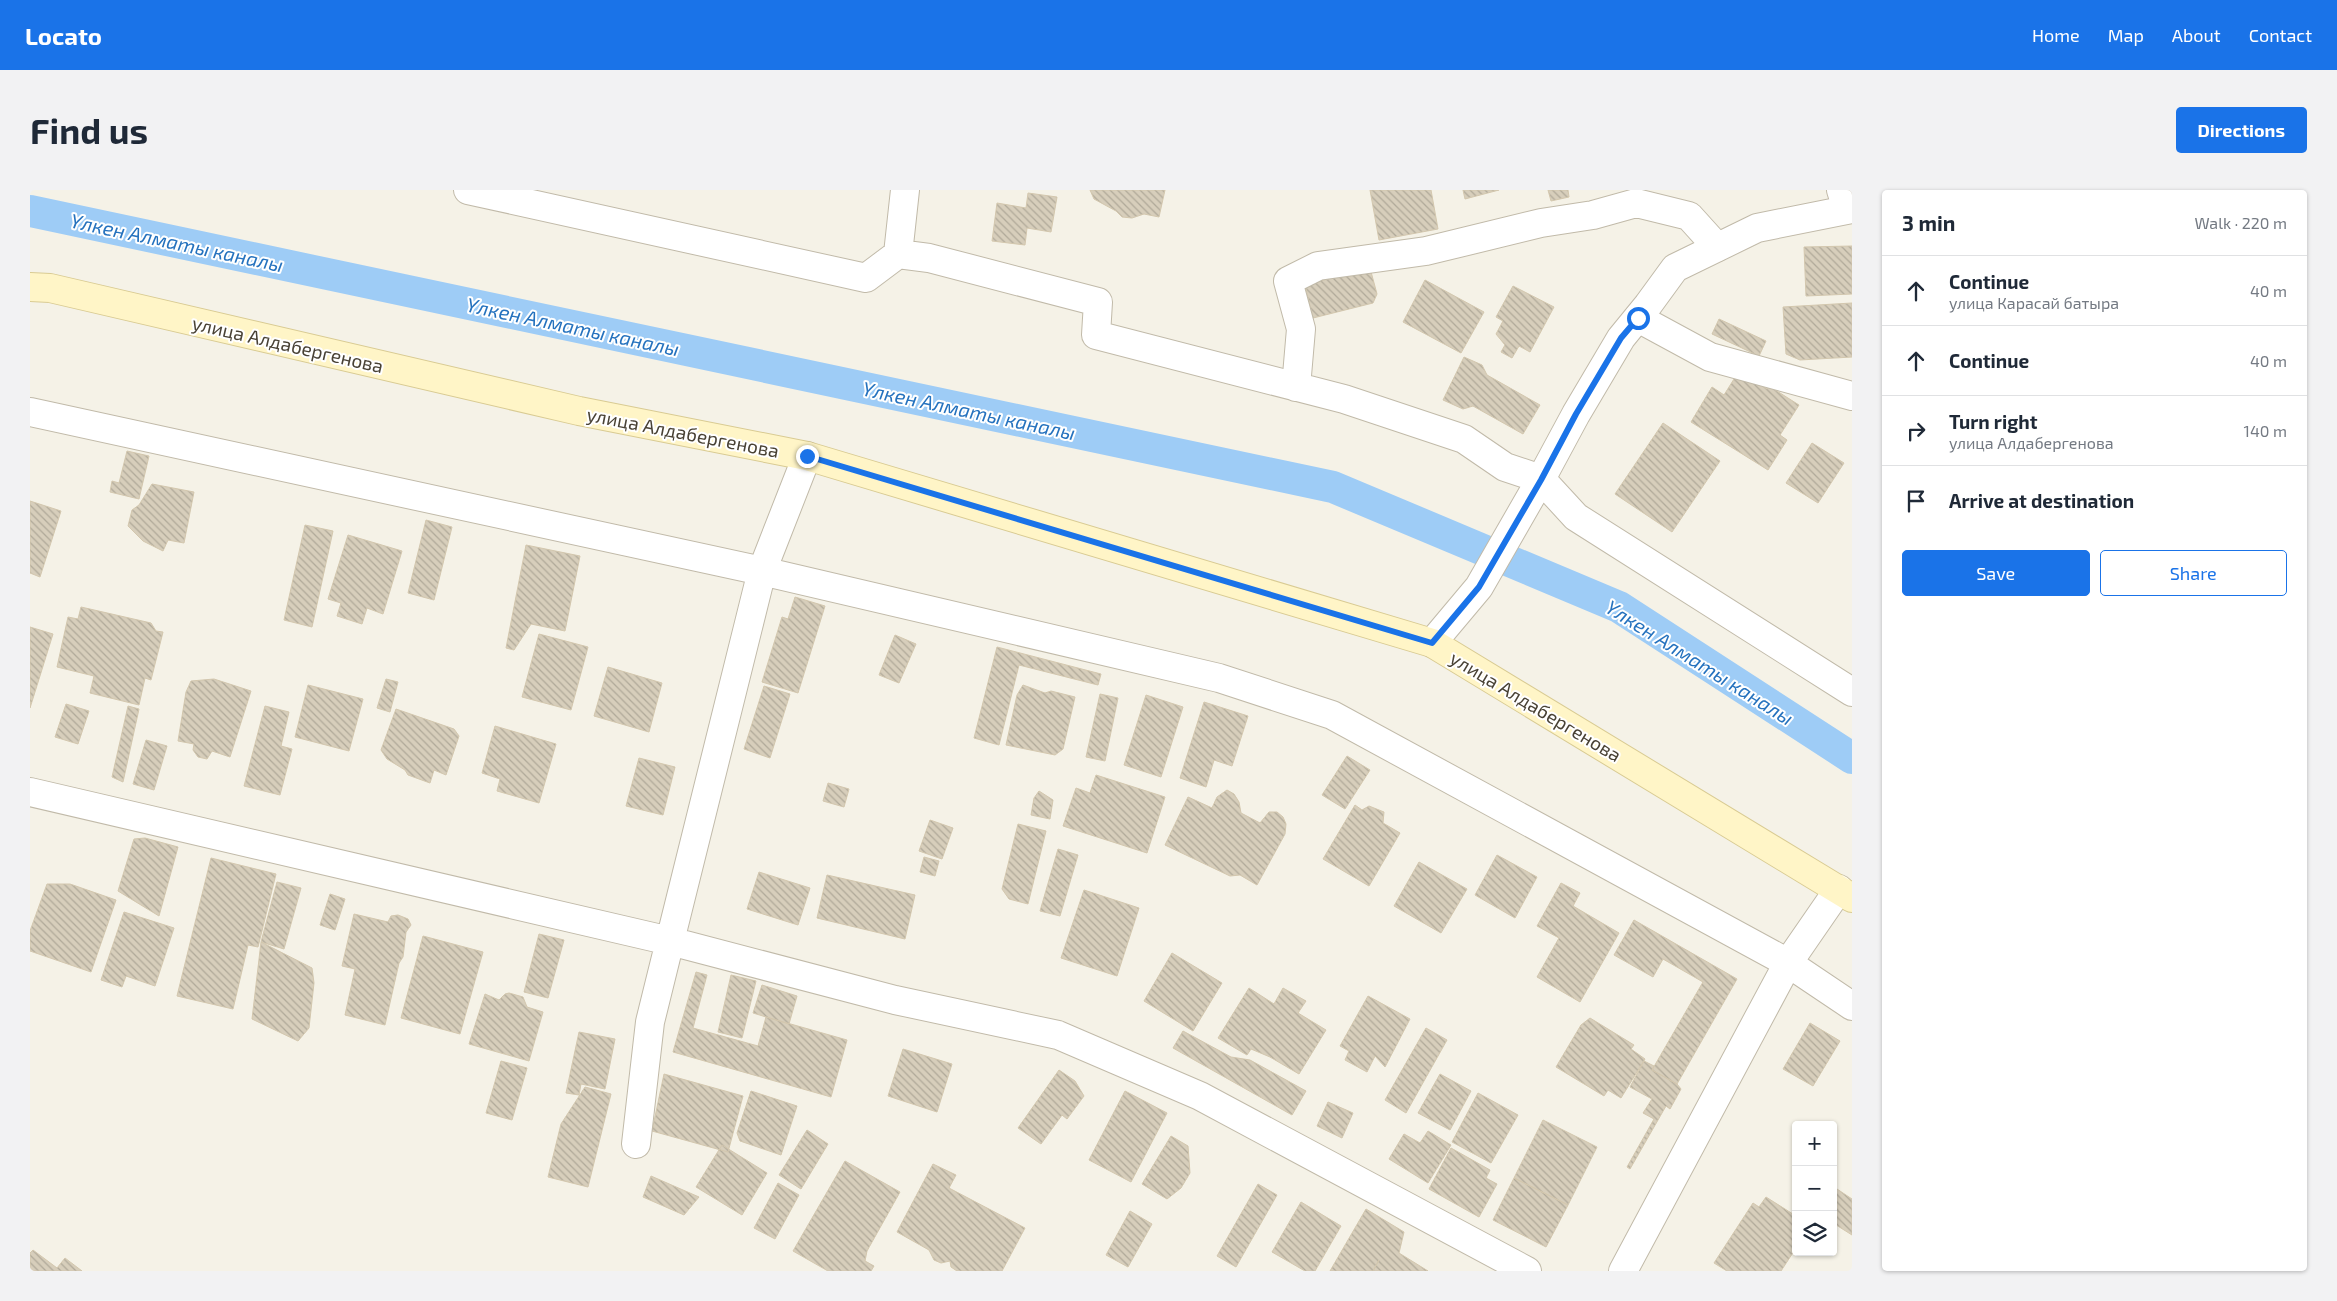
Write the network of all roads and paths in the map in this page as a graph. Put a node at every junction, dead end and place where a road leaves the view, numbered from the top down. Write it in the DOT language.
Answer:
graph roads {
  1 [pos="468,190"];
  2 [pos="901,191"];
  3 [pos="1847,203"];
  4 [pos="1717,247"];
  5 [pos="898,254"];
  6 [pos="30,287"];
  7 [pos="1638,318"];
  8 [pos="1296,387"];
  9 [pos="1852,396"];
  10 [pos="30,412"];
  11 [pos="807,456"];
  12 [pos="1541,480"];
  13 [pos="762,571"];
  14 [pos="1432,643"];
  15 [pos="1852,692"];
  16 [pos="30,792"];
  17 [pos="1845,893"];
  18 [pos="670,941"];
  19 [pos="1788,963"];
  20 [pos="1852,1006"];
  21 [pos="636,1144"];
  22 [pos="1527,1271"];
  23 [pos="1623,1271"];
  1 -- 5 [label="street"];
  2 -- 5 [label="street"];
  3 -- 4 [label="street"];
  4 -- 7 [label="street"];
  4 -- 8 [label="street"];
  5 -- 8 [label="street"];
  6 -- 11 [label="main road, улица Алдабергенова"];
  7 -- 9 [label="street"];
  7 -- 12 [label="street"];
  8 -- 12 [label="street"];
  10 -- 13 [label="street"];
  11 -- 13 [label="street"];
  11 -- 14 [label="main road, улица Алдабергенова"];
  12 -- 14 [label="street"];
  12 -- 15 [label="street"];
  13 -- 18 [label="street"];
  13 -- 19 [label="street"];
  14 -- 17 [label="main road, улица Алдабергенова"];
  16 -- 18 [label="street"];
  17 -- 19 [label="street"];
  18 -- 21 [label="street"];
  18 -- 22 [label="street"];
  19 -- 20 [label="street"];
  19 -- 23 [label="street"];
}
